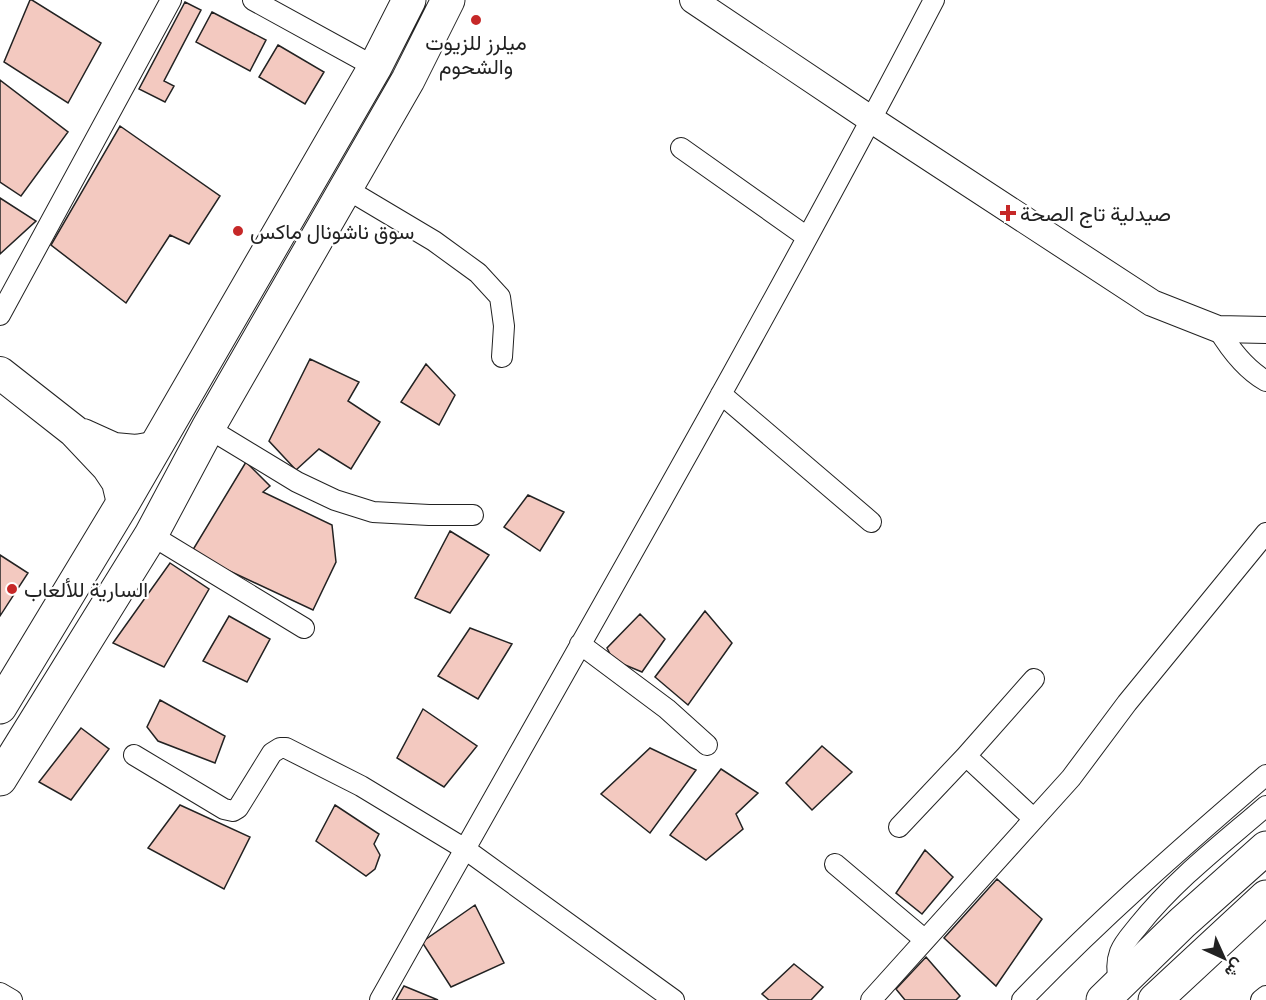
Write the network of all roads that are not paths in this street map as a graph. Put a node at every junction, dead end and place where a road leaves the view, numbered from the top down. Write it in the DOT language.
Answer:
graph roads {
  1 [pos="171,0"];
  2 [pos="253,0"];
  3 [pos="410,0"];
  4 [pos="448,0"];
  5 [pos="693,0"];
  6 [pos="934,0"];
  7 [pos="375,68"];
  8 [pos="872,120"];
  9 [pos="681,148"];
  10 [pos="345,188"];
  11 [pos="807,237"];
  12 [pos="0,315"];
  13 [pos="1218,329"];
  14 [pos="1266,330"];
  15 [pos="502,357"];
  16 [pos="0,373"];
  17 [pos="1266,381"];
  18 [pos="721,394"];
  19 [pos="208,428"];
  20 [pos="74,430"];
  21 [pos="153,448"];
  22 [pos="123,503"];
  23 [pos="473,515"];
  24 [pos="871,522"];
  25 [pos="1266,533"];
  26 [pos="151,535"];
  27 [pos="304,628"];
  28 [pos="580,644"];
  29 [pos="1034,680"];
  30 [pos="0,707"];
  31 [pos="707,745"];
  32 [pos="134,755"];
  33 [pos="966,756"];
  34 [pos="1266,775"];
  35 [pos="0,779"];
  36 [pos="1266,806"];
  37 [pos="1034,819"];
  38 [pos="899,827"];
  39 [pos="1266,848"];
  40 [pos="465,849"];
  41 [pos="834,864"];
  42 [pos="1266,897"];
  43 [pos="925,940"];
  44 [pos="1112,991"];
  45 [pos="0,993"];
  46 [pos="1266,996"];
  47 [pos="12,1000"];
  48 [pos="381,1000"];
  49 [pos="674,1000"];
  50 [pos="871,1000"];
  51 [pos="1022,1000"];
  52 [pos="1155,1000"];
  53 [pos="1261,1000"];
  1 -- 12 [label="street"];
  2 -- 7 [label="street"];
  3 -- 7 [label="highway"];
  4 -- 10 [label="highway"];
  5 -- 8 [label="street"];
  6 -- 8 [label="street"];
  7 -- 21 [label="highway"];
  8 -- 11 [label="street"];
  8 -- 13 [label="street"];
  9 -- 11 [label="street"];
  10 -- 15 [label="street"];
  10 -- 19 [label="highway"];
  11 -- 18 [label="street"];
  13 -- 14 [label="street"];
  13 -- 17 [label="street"];
  16 -- 20 [label="main road"];
  18 -- 24 [label="street"];
  18 -- 28 [label="street"];
  19 -- 23 [label="street"];
  19 -- 26 [label="highway"];
  20 -- 21 [label="main road"];
  20 -- 22 [label="main road"];
  21 -- 22 [label="highway"];
  22 -- 30 [label="highway"];
  25 -- 37 [label="street"];
  26 -- 27 [label="street"];
  26 -- 35 [label="highway"];
  28 -- 31 [label="street"];
  28 -- 40 [label="street"];
  29 -- 33 [label="street"];
  32 -- 40 [label="street"];
  33 -- 37 [label="street"];
  33 -- 38 [label="street"];
  34 -- 51 [label="street"];
  36 -- 44 [label="street"];
  37 -- 43 [label="street"];
  39 -- 44 [label="highway"];
  40 -- 48 [label="street"];
  40 -- 49 [label="street"];
  41 -- 43 [label="street"];
  42 -- 52 [label="highway"];
  43 -- 50 [label="street"];
  45 -- 47 [label="street"];
  46 -- 53 [label="street"];
}
